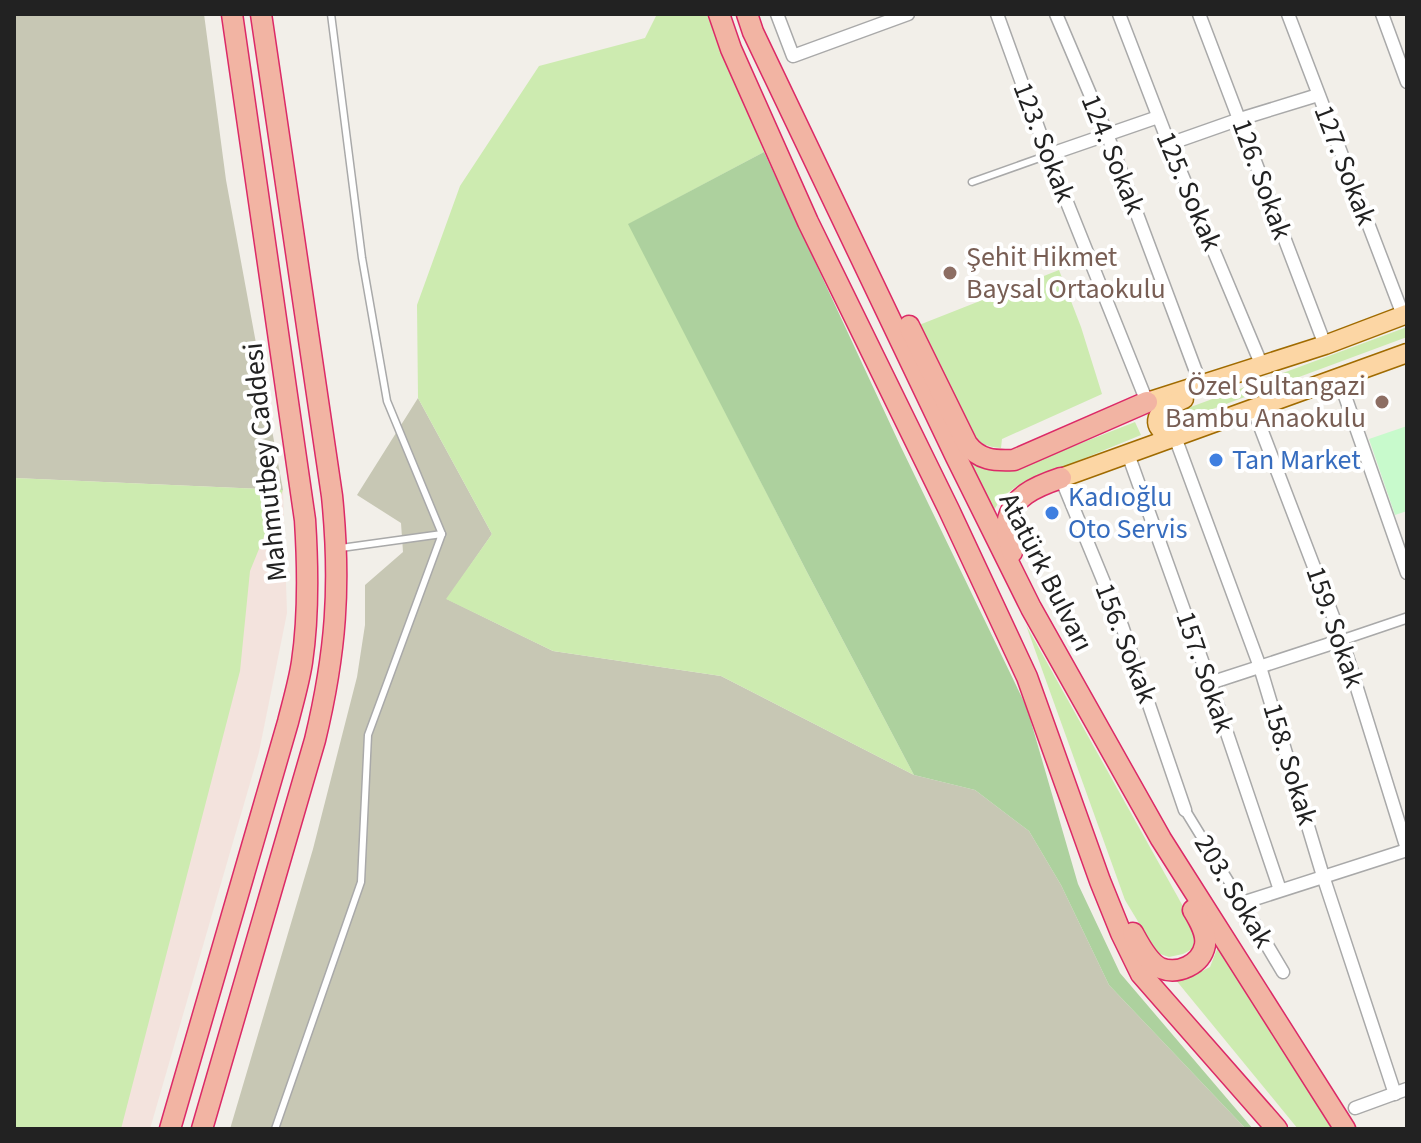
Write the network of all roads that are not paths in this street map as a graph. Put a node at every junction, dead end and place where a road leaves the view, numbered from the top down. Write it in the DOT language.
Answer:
graph roads {
  1 [pos="232,14"];
  2 [pos="261,14"];
  3 [pos="331,14"];
  4 [pos="719,14"];
  5 [pos="747,14"];
  6 [pos="777,14"];
  7 [pos="908,14"];
  8 [pos="997,14"];
  9 [pos="1056,14"];
  10 [pos="1119,14"];
  11 [pos="1199,14"];
  12 [pos="1288,14"];
  13 [pos="1382,14"];
  14 [pos="1407,82"];
  15 [pos="1318,95"];
  16 [pos="1158,117"];
  17 [pos="1240,119"];
  18 [pos="1107,134"];
  19 [pos="1169,144"];
  20 [pos="1048,155"];
  21 [pos="813,157"];
  22 [pos="972,182"];
  23 [pos="1405,315"];
  24 [pos="1325,345"];
  25 [pos="1407,353"];
  26 [pos="1262,366"];
  27 [pos="1339,379"];
  28 [pos="1201,385"];
  29 [pos="1147,402"];
  30 [pos="1253,408"];
  31 [pos="1175,437"];
  32 [pos="1128,454"];
  33 [pos="1061,478"];
  34 [pos="442,534"];
  35 [pos="337,549"];
  36 [pos="1407,573"];
  37 [pos="1031,608"];
  38 [pos="1407,618"];
  39 [pos="1342,640"];
  40 [pos="1260,667"];
  41 [pos="1210,683"];
  42 [pos="1185,810"];
  43 [pos="1161,839"];
  44 [pos="1407,849"];
  45 [pos="1093,860"];
  46 [pos="1323,876"];
  47 [pos="1280,890"];
  48 [pos="1242,903"];
  49 [pos="1283,972"];
  50 [pos="1401,1092"];
  51 [pos="1355,1108"];
  52 [pos="170,1129"];
  53 [pos="202,1129"];
  54 [pos="275,1129"];
  55 [pos="1277,1129"];
  56 [pos="1345,1129"];
  1 -- 52 [label="highway, Mahmutbey Caddesi"];
  2 -- 35 [label="highway, Mahmutbey Caddesi"];
  3 -- 34 [label="lane"];
  4 -- 45 [label="highway, Atatürk Bulvarı"];
  5 -- 21 [label="highway, Atatürk Bulvarı"];
  6 -- 7 [label="street"];
  8 -- 20 [label="street, 123. Sokak"];
  9 -- 18 [label="street, 124. Sokak"];
  10 -- 16 [label="street, 125. Sokak"];
  11 -- 17 [label="street, 126. Sokak"];
  12 -- 15 [label="street, 127. Sokak"];
  13 -- 14 [label="street"];
  15 -- 17 [label="street"];
  15 -- 23 [label="street, 127. Sokak"];
  16 -- 18 [label="street"];
  16 -- 19 [label="street, 125. Sokak"];
  17 -- 19 [label="street"];
  17 -- 24 [label="street, 126. Sokak"];
  18 -- 20 [label="street"];
  18 -- 28 [label="street, 124. Sokak"];
  19 -- 26 [label="street, 125. Sokak"];
  20 -- 22 [label="lane"];
  20 -- 29 [label="street, 123. Sokak"];
  21 -- 29 [label="highway"];
  21 -- 37 [label="highway, Atatürk Bulvarı"];
  23 -- 24 [label="main road"];
  24 -- 26 [label="main road"];
  25 -- 27 [label="main road"];
  26 -- 28 [label="main road"];
  27 -- 30 [label="main road"];
  27 -- 36 [label="street"];
  28 -- 29 [label="main road"];
  28 -- 31 [label="main road"];
  30 -- 31 [label="main road"];
  30 -- 39 [label="street, 159. Sokak"];
  31 -- 32 [label="main road"];
  31 -- 40 [label="street, 158. Sokak"];
  32 -- 33 [label="main road"];
  32 -- 41 [label="street, 157. Sokak"];
  33 -- 37 [label="highway"];
  33 -- 42 [label="street, 156. Sokak"];
  34 -- 35 [label="lane"];
  34 -- 54 [label="lane"];
  35 -- 53 [label="highway, Mahmutbey Caddesi"];
  37 -- 43 [label="highway, Atatürk Bulvarı"];
  38 -- 39 [label="street"];
  39 -- 40 [label="street"];
  39 -- 44 [label="street, 159. Sokak"];
  40 -- 41 [label="street"];
  40 -- 46 [label="street, 158. Sokak"];
  41 -- 47 [label="street, 157. Sokak"];
  42 -- 48 [label="street, 203. Sokak"];
  43 -- 45 [label="highway"];
  43 -- 56 [label="highway, Atatürk Bulvarı"];
  44 -- 46 [label="street"];
  45 -- 55 [label="highway, Atatürk Bulvarı"];
  46 -- 47 [label="street"];
  46 -- 50 [label="street, 158. Sokak"];
  47 -- 48 [label="street"];
  48 -- 49 [label="street, 203. Sokak"];
  50 -- 51 [label="street"];
}
